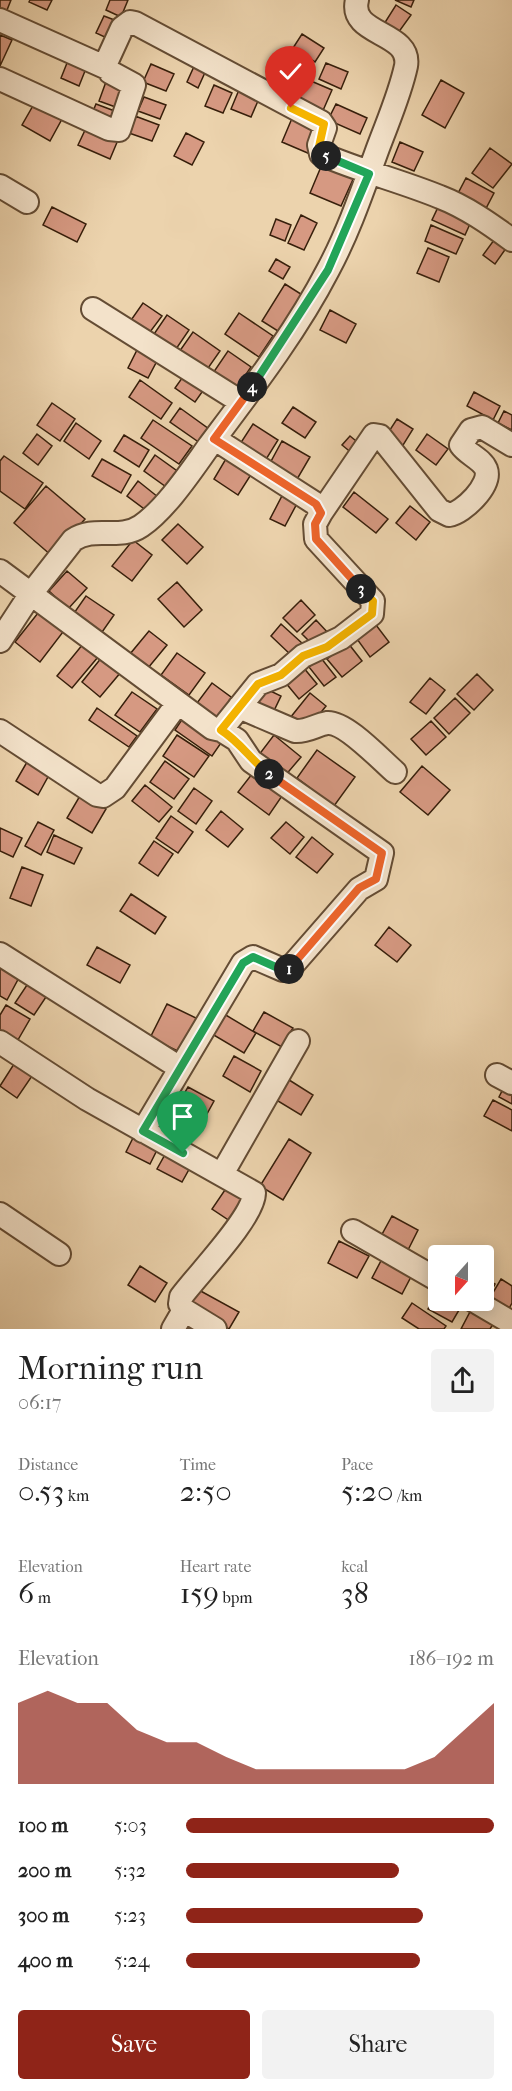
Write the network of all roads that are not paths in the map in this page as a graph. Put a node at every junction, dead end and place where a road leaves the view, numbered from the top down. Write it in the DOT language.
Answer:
graph roads {
  1 [pos="357,0"];
  2 [pos="0,20"];
  3 [pos="107,68"];
  4 [pos="0,79"];
  5 [pos="369,174"];
  6 [pos="0,186"];
  7 [pos="27,202"];
  8 [pos="512,240"];
  9 [pos="93,309"];
  10 [pos="241,402"];
  11 [pos="214,439"];
  12 [pos="512,445"];
  13 [pos="321,513"];
  14 [pos="0,571"];
  15 [pos="30,595"];
  16 [pos="0,641"];
  17 [pos="178,703"];
  18 [pos="239,707"];
  19 [pos="221,730"];
  20 [pos="0,731"];
  21 [pos="395,772"];
  22 [pos="0,954"];
  23 [pos="298,1041"];
  24 [pos="0,1042"];
  25 [pos="180,1068"];
  26 [pos="143,1131"];
  27 [pos="222,1174"];
  28 [pos="0,1214"];
  29 [pos="353,1231"];
  30 [pos="59,1254"];
  31 [pos="428,1274"];
  32 [pos="492,1311"];
  33 [pos="179,1319"];
  34 [pos="512,1323"];
  35 [pos="215,1329"];
  1 -- 5 [label="street"];
  2 -- 3 [label="street"];
  3 -- 4 [label="street"];
  3 -- 5 [label="street"];
  5 -- 8 [label="street"];
  5 -- 10 [label="street"];
  6 -- 7 [label="street"];
  9 -- 10 [label="street"];
  10 -- 11 [label="street"];
  11 -- 13 [label="street"];
  11 -- 15 [label="street"];
  12 -- 13 [label="street"];
  13 -- 18 [label="street"];
  14 -- 15 [label="street"];
  15 -- 16 [label="street"];
  15 -- 17 [label="street"];
  17 -- 19 [label="street"];
  17 -- 20 [label="street"];
  18 -- 19 [label="street"];
  18 -- 21 [label="street"];
  19 -- 25 [label="street"];
  22 -- 25 [label="street"];
  23 -- 27 [label="street"];
  24 -- 26 [label="street"];
  25 -- 26 [label="street"];
  26 -- 27 [label="street"];
  27 -- 33 [label="street"];
  28 -- 30 [label="street"];
  29 -- 31 [label="street"];
  32 -- 34 [label="street"];
  33 -- 35 [label="street"];
}
